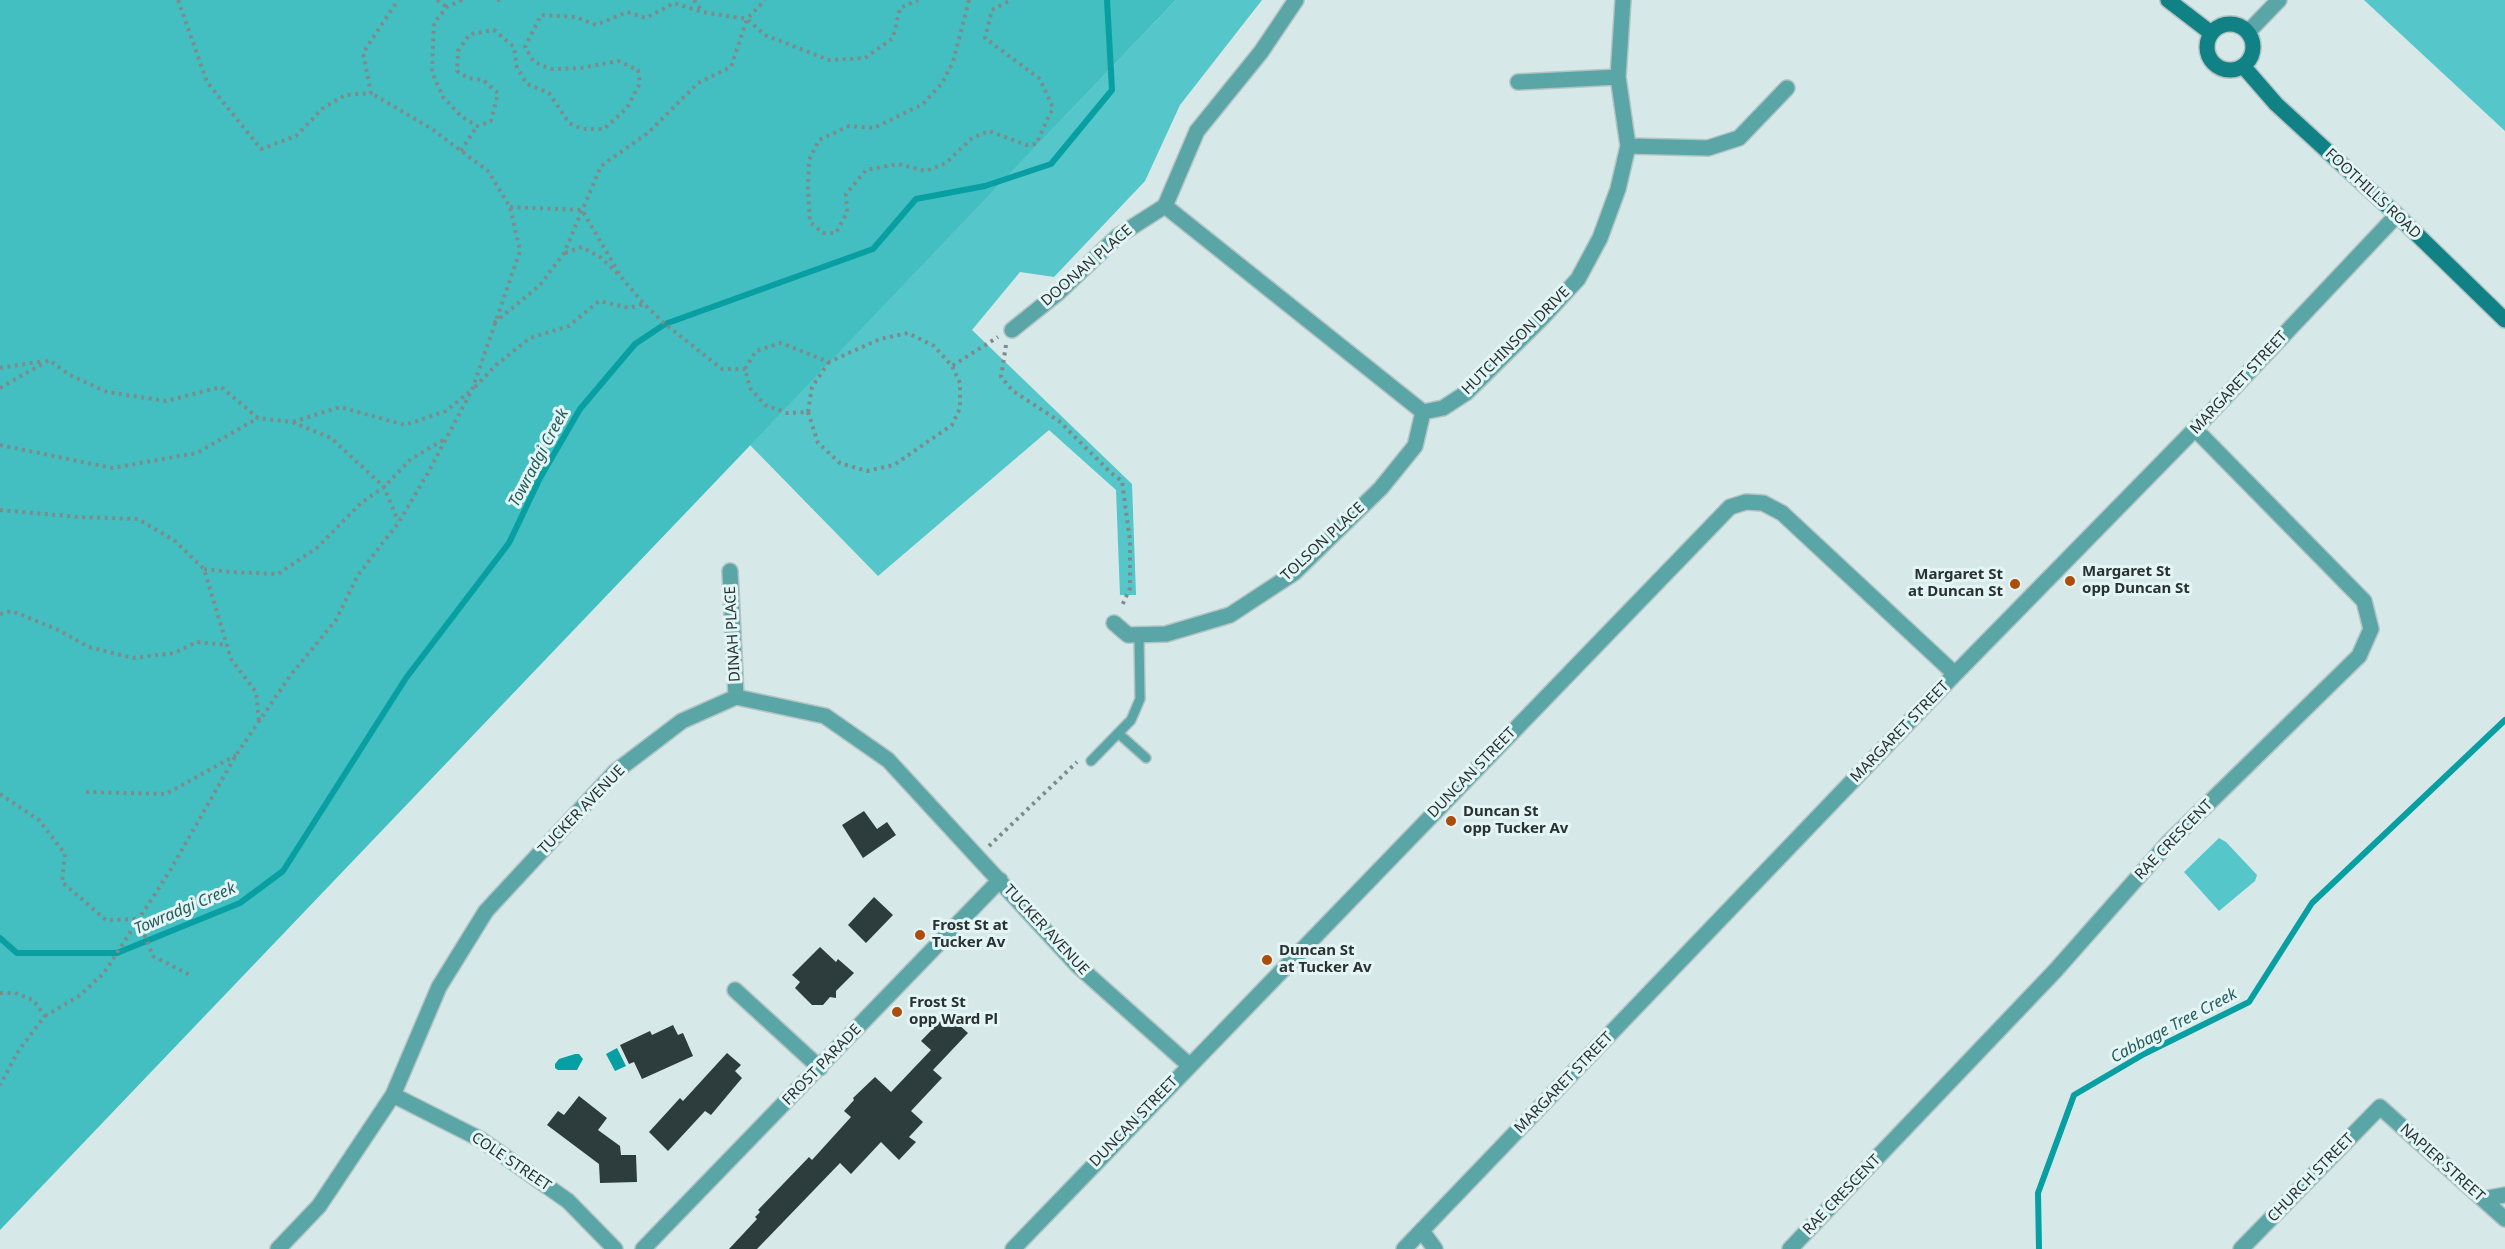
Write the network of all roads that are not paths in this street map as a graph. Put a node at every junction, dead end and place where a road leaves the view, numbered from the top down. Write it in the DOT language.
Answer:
graph roads {
  1 [pos="1296,0"];
  2 [pos="1623,0"];
  3 [pos="2168,0"];
  4 [pos="2279,0"];
  5 [pos="2248,32"];
  6 [pos="2211,33"];
  7 [pos="2243,66"];
  8 [pos="1618,77"];
  9 [pos="1518,81"];
  10 [pos="1787,88"];
  11 [pos="1628,146"];
  12 [pos="1165,206"];
  13 [pos="2397,215"];
  14 [pos="2505,320"];
  15 [pos="1012,330"];
  16 [pos="1423,411"];
  17 [pos="2195,429"];
  18 [pos="730,571"];
  19 [pos="1114,623"];
  20 [pos="1139,635"];
  21 [pos="1955,674"];
  22 [pos="735,697"];
  23 [pos="1118,733"];
  24 [pos="1087,758"];
  25 [pos="1146,758"];
  26 [pos="1000,880"];
  27 [pos="735,990"];
  28 [pos="1189,1065"];
  29 [pos="820,1068"];
  30 [pos="393,1095"];
  31 [pos="2380,1107"];
  32 [pos="2505,1195"];
  33 [pos="2483,1199"];
  34 [pos="2505,1219"];
  35 [pos="1422,1231"];
  36 [pos="278,1249"];
  37 [pos="615,1249"];
  38 [pos="643,1249"];
  39 [pos="1013,1249"];
  40 [pos="1404,1249"];
  41 [pos="1435,1249"];
  42 [pos="1790,1249"];
  43 [pos="2241,1249"];
  1 -- 12 [label="street"];
  2 -- 8 [label="street, HUTCHINSON DRIVE"];
  3 -- 6 [label="main road"];
  4 -- 5 [label="street"];
  5 -- 6 [label="main road"];
  5 -- 7 [label="main road"];
  6 -- 7 [label="main road"];
  7 -- 13 [label="main road, FOOTHILLS ROAD"];
  8 -- 9 [label="street"];
  8 -- 11 [label="street, HUTCHINSON DRIVE"];
  10 -- 11 [label="street"];
  11 -- 16 [label="street, HUTCHINSON DRIVE"];
  12 -- 15 [label="street, DOONAN PLACE"];
  12 -- 16 [label="street"];
  13 -- 14 [label="main road, FOOTHILLS ROAD"];
  13 -- 17 [label="street, MARGARET STREET"];
  16 -- 20 [label="street, TOLSON PLACE"];
  17 -- 21 [label="street, MARGARET STREET"];
  17 -- 42 [label="street, RAE CRESCENT"];
  18 -- 22 [label="street, DINAH PLACE"];
  19 -- 20 [label="street, TOLSON PLACE"];
  20 -- 23 [label="lane"];
  21 -- 28 [label="street, DUNCAN STREET"];
  21 -- 35 [label="street, MARGARET STREET"];
  22 -- 26 [label="street, TUCKER AVENUE"];
  22 -- 30 [label="street, TUCKER AVENUE"];
  23 -- 24 [label="lane"];
  23 -- 25 [label="lane"];
  26 -- 28 [label="street, TUCKER AVENUE"];
  26 -- 29 [label="street, FROST PARADE"];
  27 -- 29 [label="street"];
  28 -- 39 [label="street, DUNCAN STREET"];
  29 -- 38 [label="street, FROST PARADE"];
  30 -- 36 [label="street, TUCKER AVENUE"];
  30 -- 37 [label="street, COLE STREET"];
  31 -- 33 [label="street, NAPIER STREET"];
  31 -- 43 [label="street, CHURCH STREET"];
  32 -- 33 [label="street"];
  33 -- 34 [label="street, NAPIER STREET"];
  35 -- 40 [label="street, MARGARET STREET"];
  35 -- 41 [label="street"];
}
